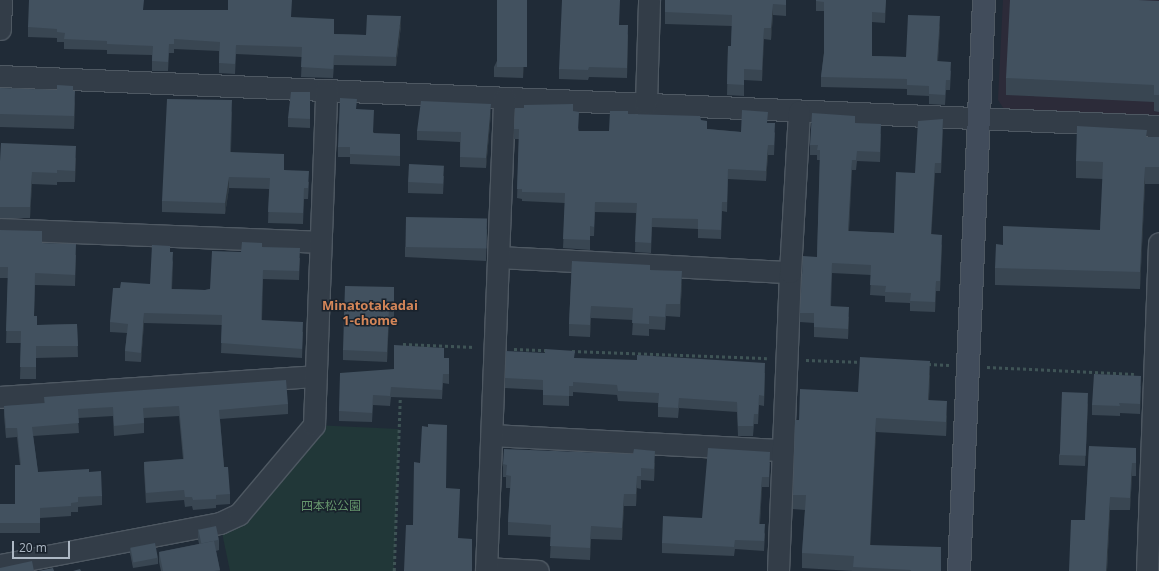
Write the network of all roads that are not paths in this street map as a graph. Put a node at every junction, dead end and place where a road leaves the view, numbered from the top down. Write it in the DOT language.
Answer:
graph roads {
  1 [pos="1,0"];
  2 [pos="649,0"];
  3 [pos="984,0"];
  4 [pos="0,29"];
  5 [pos="0,76"];
  6 [pos="326,90"];
  7 [pos="504,98"];
  8 [pos="646,103"];
  9 [pos="799,111"];
  10 [pos="980,117"];
  11 [pos="1159,126"];
  12 [pos="0,229"];
  13 [pos="320,242"];
  14 [pos="1159,243"];
  15 [pos="499,257"];
  16 [pos="790,272"];
  17 [pos="1158,286"];
  18 [pos="315,376"];
  19 [pos="0,397"];
  20 [pos="492,435"];
  21 [pos="782,450"];
  22 [pos="0,565"];
  23 [pos="486,570"];
  24 [pos="538,571"];
  25 [pos="778,571"];
  26 [pos="959,571"];
  27 [pos="1147,571"];
  1 -- 4 [label="street"];
  2 -- 8 [label="street"];
  3 -- 10 [label="street"];
  5 -- 6 [label="street"];
  6 -- 7 [label="street"];
  6 -- 13 [label="street"];
  7 -- 8 [label="street"];
  7 -- 15 [label="street"];
  8 -- 9 [label="street"];
  9 -- 10 [label="street"];
  9 -- 16 [label="street"];
  10 -- 11 [label="street"];
  10 -- 26 [label="street"];
  12 -- 13 [label="street"];
  13 -- 18 [label="street"];
  14 -- 17 [label="street"];
  15 -- 16 [label="street"];
  15 -- 20 [label="street"];
  16 -- 21 [label="street"];
  17 -- 27 [label="street"];
  18 -- 19 [label="street"];
  18 -- 22 [label="street"];
  20 -- 21 [label="street"];
  20 -- 23 [label="street"];
  21 -- 25 [label="street"];
  23 -- 24 [label="street"];
}
